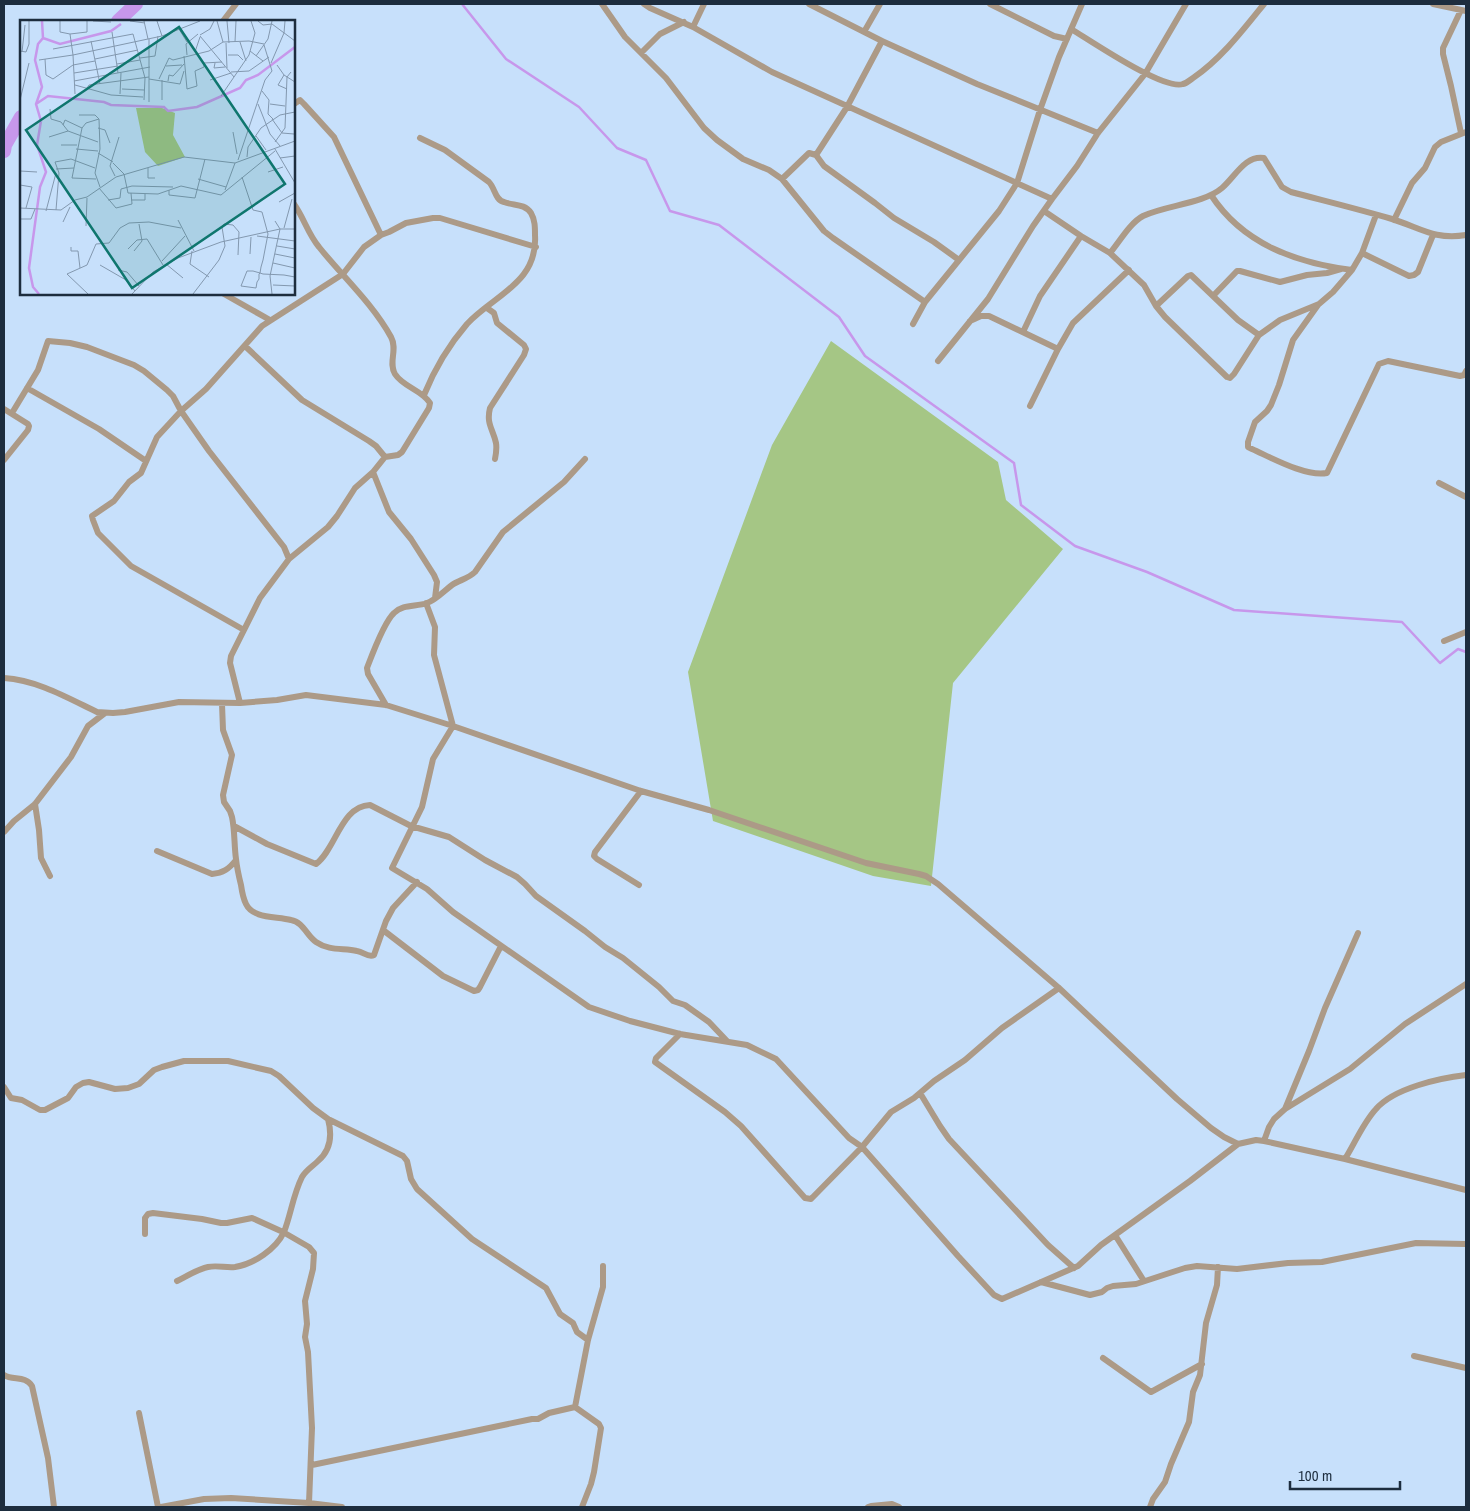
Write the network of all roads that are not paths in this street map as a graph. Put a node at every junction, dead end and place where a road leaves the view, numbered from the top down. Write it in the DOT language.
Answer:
graph roads {
  1 [pos="236,4"];
  2 [pos="602,4"];
  3 [pos="644,4"];
  4 [pos="704,4"];
  5 [pos="809,4"];
  6 [pos="880,4"];
  7 [pos="990,4"];
  8 [pos="1082,4"];
  9 [pos="1186,4"];
  10 [pos="1264,4"];
  11 [pos="1433,4"];
  12 [pos="1464,11"];
  13 [pos="224,20"];
  14 [pos="684,22"];
  15 [pos="693,27"];
  16 [pos="1071,30"];
  17 [pos="864,32"];
  18 [pos="1067,39"];
  19 [pos="882,41"];
  20 [pos="641,54"];
  21 [pos="1145,74"];
  22 [pos="295,103"];
  23 [pos="847,107"];
  24 [pos="1040,110"];
  25 [pos="1098,133"];
  26 [pos="1464,133"];
  27 [pos="420,138"];
  28 [pos="816,155"];
  29 [pos="782,179"];
  30 [pos="1017,183"];
  31 [pos="1211,194"];
  32 [pos="1052,199"];
  33 [pos="295,206"];
  34 [pos="1044,211"];
  35 [pos="1376,215"];
  36 [pos="1394,220"];
  37 [pos="381,235"];
  38 [pos="1433,235"];
  39 [pos="1081,236"];
  40 [pos="1466,236"];
  41 [pos="536,247"];
  42 [pos="1110,253"];
  43 [pos="1362,253"];
  44 [pos="959,260"];
  45 [pos="1342,268"];
  46 [pos="1129,270"];
  47 [pos="1352,270"];
  48 [pos="343,274"];
  49 [pos="226,295"];
  50 [pos="1213,296"];
  51 [pos="925,302"];
  52 [pos="1319,304"];
  53 [pos="1156,306"];
  54 [pos="487,308"];
  55 [pos="270,320"];
  56 [pos="969,321"];
  57 [pos="913,324"];
  58 [pos="1023,332"];
  59 [pos="1259,335"];
  60 [pos="245,346"];
  61 [pos="1058,349"];
  62 [pos="938,361"];
  63 [pos="1466,372"];
  64 [pos="28,388"];
  65 [pos="424,395"];
  66 [pos="1030,406"];
  67 [pos="4,409"];
  68 [pos="181,411"];
  69 [pos="12,413"];
  70 [pos="385,457"];
  71 [pos="496,459"];
  72 [pos="585,459"];
  73 [pos="4,460"];
  74 [pos="146,461"];
  75 [pos="373,472"];
  76 [pos="1439,483"];
  77 [pos="1466,497"];
  78 [pos="289,559"];
  79 [pos="435,598"];
  80 [pos="426,603"];
  81 [pos="244,630"];
  82 [pos="1466,632"];
  83 [pos="1444,641"];
  84 [pos="4,678"];
  85 [pos="240,703"];
  86 [pos="222,704"];
  87 [pos="386,705"];
  88 [pos="105,713"];
  89 [pos="453,726"];
  90 [pos="641,790"];
  91 [pos="35,804"];
  92 [pos="234,826"];
  93 [pos="411,826"];
  94 [pos="4,832"];
  95 [pos="157,851"];
  96 [pos="236,860"];
  97 [pos="50,876"];
  98 [pos="417,882"];
  99 [pos="639,885"];
  100 [pos="384,930"];
  101 [pos="1358,933"];
  102 [pos="501,946"];
  103 [pos="1466,984"];
  104 [pos="1058,988"];
  105 [pos="680,1034"];
  106 [pos="727,1042"];
  107 [pos="1466,1075"];
  108 [pos="4,1087"];
  109 [pos="920,1093"];
  110 [pos="1285,1108"];
  111 [pos="328,1119"];
  112 [pos="1264,1141"];
  113 [pos="1238,1144"];
  114 [pos="862,1147"];
  115 [pos="1345,1159"];
  116 [pos="1466,1190"];
  117 [pos="284,1232"];
  118 [pos="145,1234"];
  119 [pos="1115,1235"];
  120 [pos="1466,1244"];
  121 [pos="603,1266"];
  122 [pos="1218,1267"];
  123 [pos="1074,1268"];
  124 [pos="177,1281"];
  125 [pos="1144,1281"];
  126 [pos="1041,1282"];
  127 [pos="588,1340"];
  128 [pos="1414,1356"];
  129 [pos="1103,1358"];
  130 [pos="1202,1364"];
  131 [pos="1466,1368"];
  132 [pos="4,1375"];
  133 [pos="574,1407"];
  134 [pos="140,1413"];
  135 [pos="312,1465"];
  136 [pos="309,1503"];
  137 [pos="54,1507"];
  138 [pos="160,1507"];
  139 [pos="331,1507"];
  140 [pos="342,1507"];
  141 [pos="582,1507"];
  142 [pos="868,1507"];
  143 [pos="899,1507"];
  144 [pos="1150,1507"];
  1 -- 13 [label="street"];
  2 -- 20 [label="street"];
  3 -- 14 [label="street"];
  4 -- 15 [label="street"];
  5 -- 17 [label="street"];
  6 -- 17 [label="street"];
  7 -- 18 [label="street"];
  8 -- 16 [label="street"];
  9 -- 21 [label="street"];
  10 -- 21 [label="street"];
  11 -- 12 [label="street"];
  12 -- 26 [label="street"];
  14 -- 15 [label="street"];
  14 -- 20 [label="street"];
  15 -- 23 [label="street"];
  16 -- 18 [label="street"];
  16 -- 21 [label="street"];
  17 -- 19 [label="street"];
  18 -- 24 [label="street"];
  19 -- 23 [label="street"];
  19 -- 24 [label="street"];
  20 -- 29 [label="street"];
  21 -- 25 [label="street"];
  22 -- 37 [label="street"];
  23 -- 28 [label="street"];
  23 -- 30 [label="street"];
  24 -- 25 [label="street"];
  24 -- 30 [label="street"];
  25 -- 32 [label="street"];
  26 -- 36 [label="street"];
  27 -- 41 [label="street"];
  28 -- 29 [label="street"];
  28 -- 44 [label="street"];
  29 -- 51 [label="street"];
  30 -- 32 [label="street"];
  30 -- 44 [label="street"];
  31 -- 35 [label="street"];
  31 -- 42 [label="street"];
  31 -- 45 [label="street"];
  32 -- 34 [label="street"];
  33 -- 48 [label="street"];
  34 -- 39 [label="street"];
  34 -- 56 [label="street"];
  35 -- 36 [label="street"];
  35 -- 43 [label="street"];
  36 -- 38 [label="street"];
  37 -- 41 [label="street"];
  37 -- 48 [label="street"];
  38 -- 40 [label="street"];
  38 -- 43 [label="street"];
  39 -- 42 [label="street"];
  39 -- 58 [label="street"];
  41 -- 54 [label="street"];
  42 -- 46 [label="street"];
  43 -- 47 [label="street"];
  44 -- 51 [label="street"];
  45 -- 47 [label="street"];
  45 -- 50 [label="street"];
  46 -- 53 [label="street"];
  46 -- 61 [label="street"];
  47 -- 52 [label="street"];
  48 -- 55 [label="street"];
  48 -- 65 [label="street"];
  49 -- 55 [label="street"];
  50 -- 53 [label="street"];
  50 -- 59 [label="street"];
  51 -- 57 [label="street"];
  52 -- 59 [label="street"];
  52 -- 63 [label="street"];
  53 -- 59 [label="street"];
  54 -- 65 [label="street"];
  54 -- 71 [label="street"];
  55 -- 60 [label="street"];
  56 -- 58 [label="street"];
  56 -- 62 [label="street"];
  58 -- 61 [label="street"];
  60 -- 68 [label="street"];
  60 -- 70 [label="street"];
  61 -- 66 [label="street"];
  64 -- 68 [label="street"];
  64 -- 69 [label="street"];
  64 -- 74 [label="street"];
  65 -- 70 [label="street"];
  67 -- 69 [label="street"];
  68 -- 74 [label="street"];
  68 -- 78 [label="street"];
  69 -- 73 [label="street"];
  70 -- 75 [label="street"];
  72 -- 79 [label="street"];
  74 -- 81 [label="street"];
  75 -- 78 [label="street"];
  75 -- 79 [label="street"];
  76 -- 77 [label="street"];
  78 -- 81 [label="street"];
  79 -- 80 [label="street"];
  80 -- 87 [label="street"];
  80 -- 89 [label="street"];
  81 -- 85 [label="street"];
  82 -- 83 [label="street"];
  84 -- 88 [label="street"];
  85 -- 86 [label="street"];
  85 -- 87 [label="street"];
  86 -- 88 [label="street"];
  86 -- 92 [label="street"];
  87 -- 89 [label="street"];
  88 -- 91 [label="street"];
  89 -- 90 [label="street"];
  89 -- 93 [label="street"];
  90 -- 99 [label="street"];
  90 -- 104 [label="street"];
  91 -- 94 [label="street"];
  91 -- 97 [label="street"];
  92 -- 93 [label="street"];
  92 -- 96 [label="street"];
  93 -- 98 [label="street"];
  93 -- 106 [label="street"];
  95 -- 96 [label="street"];
  96 -- 100 [label="street"];
  98 -- 100 [label="street"];
  98 -- 102 [label="street"];
  100 -- 102 [label="street"];
  101 -- 110 [label="street"];
  102 -- 105 [label="street"];
  103 -- 110 [label="street"];
  104 -- 109 [label="street"];
  104 -- 113 [label="street"];
  105 -- 106 [label="street"];
  105 -- 114 [label="street"];
  106 -- 114 [label="street"];
  107 -- 115 [label="street"];
  108 -- 111 [label="street"];
  109 -- 114 [label="street"];
  109 -- 123 [label="street"];
  110 -- 112 [label="street"];
  111 -- 117 [label="street"];
  111 -- 127 [label="street"];
  112 -- 113 [label="street"];
  112 -- 115 [label="street"];
  113 -- 119 [label="street"];
  114 -- 126 [label="street"];
  115 -- 116 [label="street"];
  117 -- 118 [label="street"];
  117 -- 124 [label="street"];
  117 -- 135 [label="street"];
  119 -- 123 [label="street"];
  119 -- 125 [label="street"];
  120 -- 122 [label="street"];
  121 -- 127 [label="street"];
  122 -- 125 [label="street"];
  122 -- 130 [label="street"];
  123 -- 126 [label="street"];
  125 -- 126 [label="street"];
  127 -- 133 [label="street"];
  128 -- 131 [label="street"];
  129 -- 130 [label="street"];
  130 -- 144 [label="street"];
  132 -- 137 [label="street"];
  133 -- 135 [label="street"];
  133 -- 141 [label="street"];
  134 -- 138 [label="street"];
  135 -- 136 [label="street"];
  136 -- 138 [label="street"];
  136 -- 139 [label="street"];
  139 -- 140 [label="street"];
  142 -- 143 [label="street"];
}
